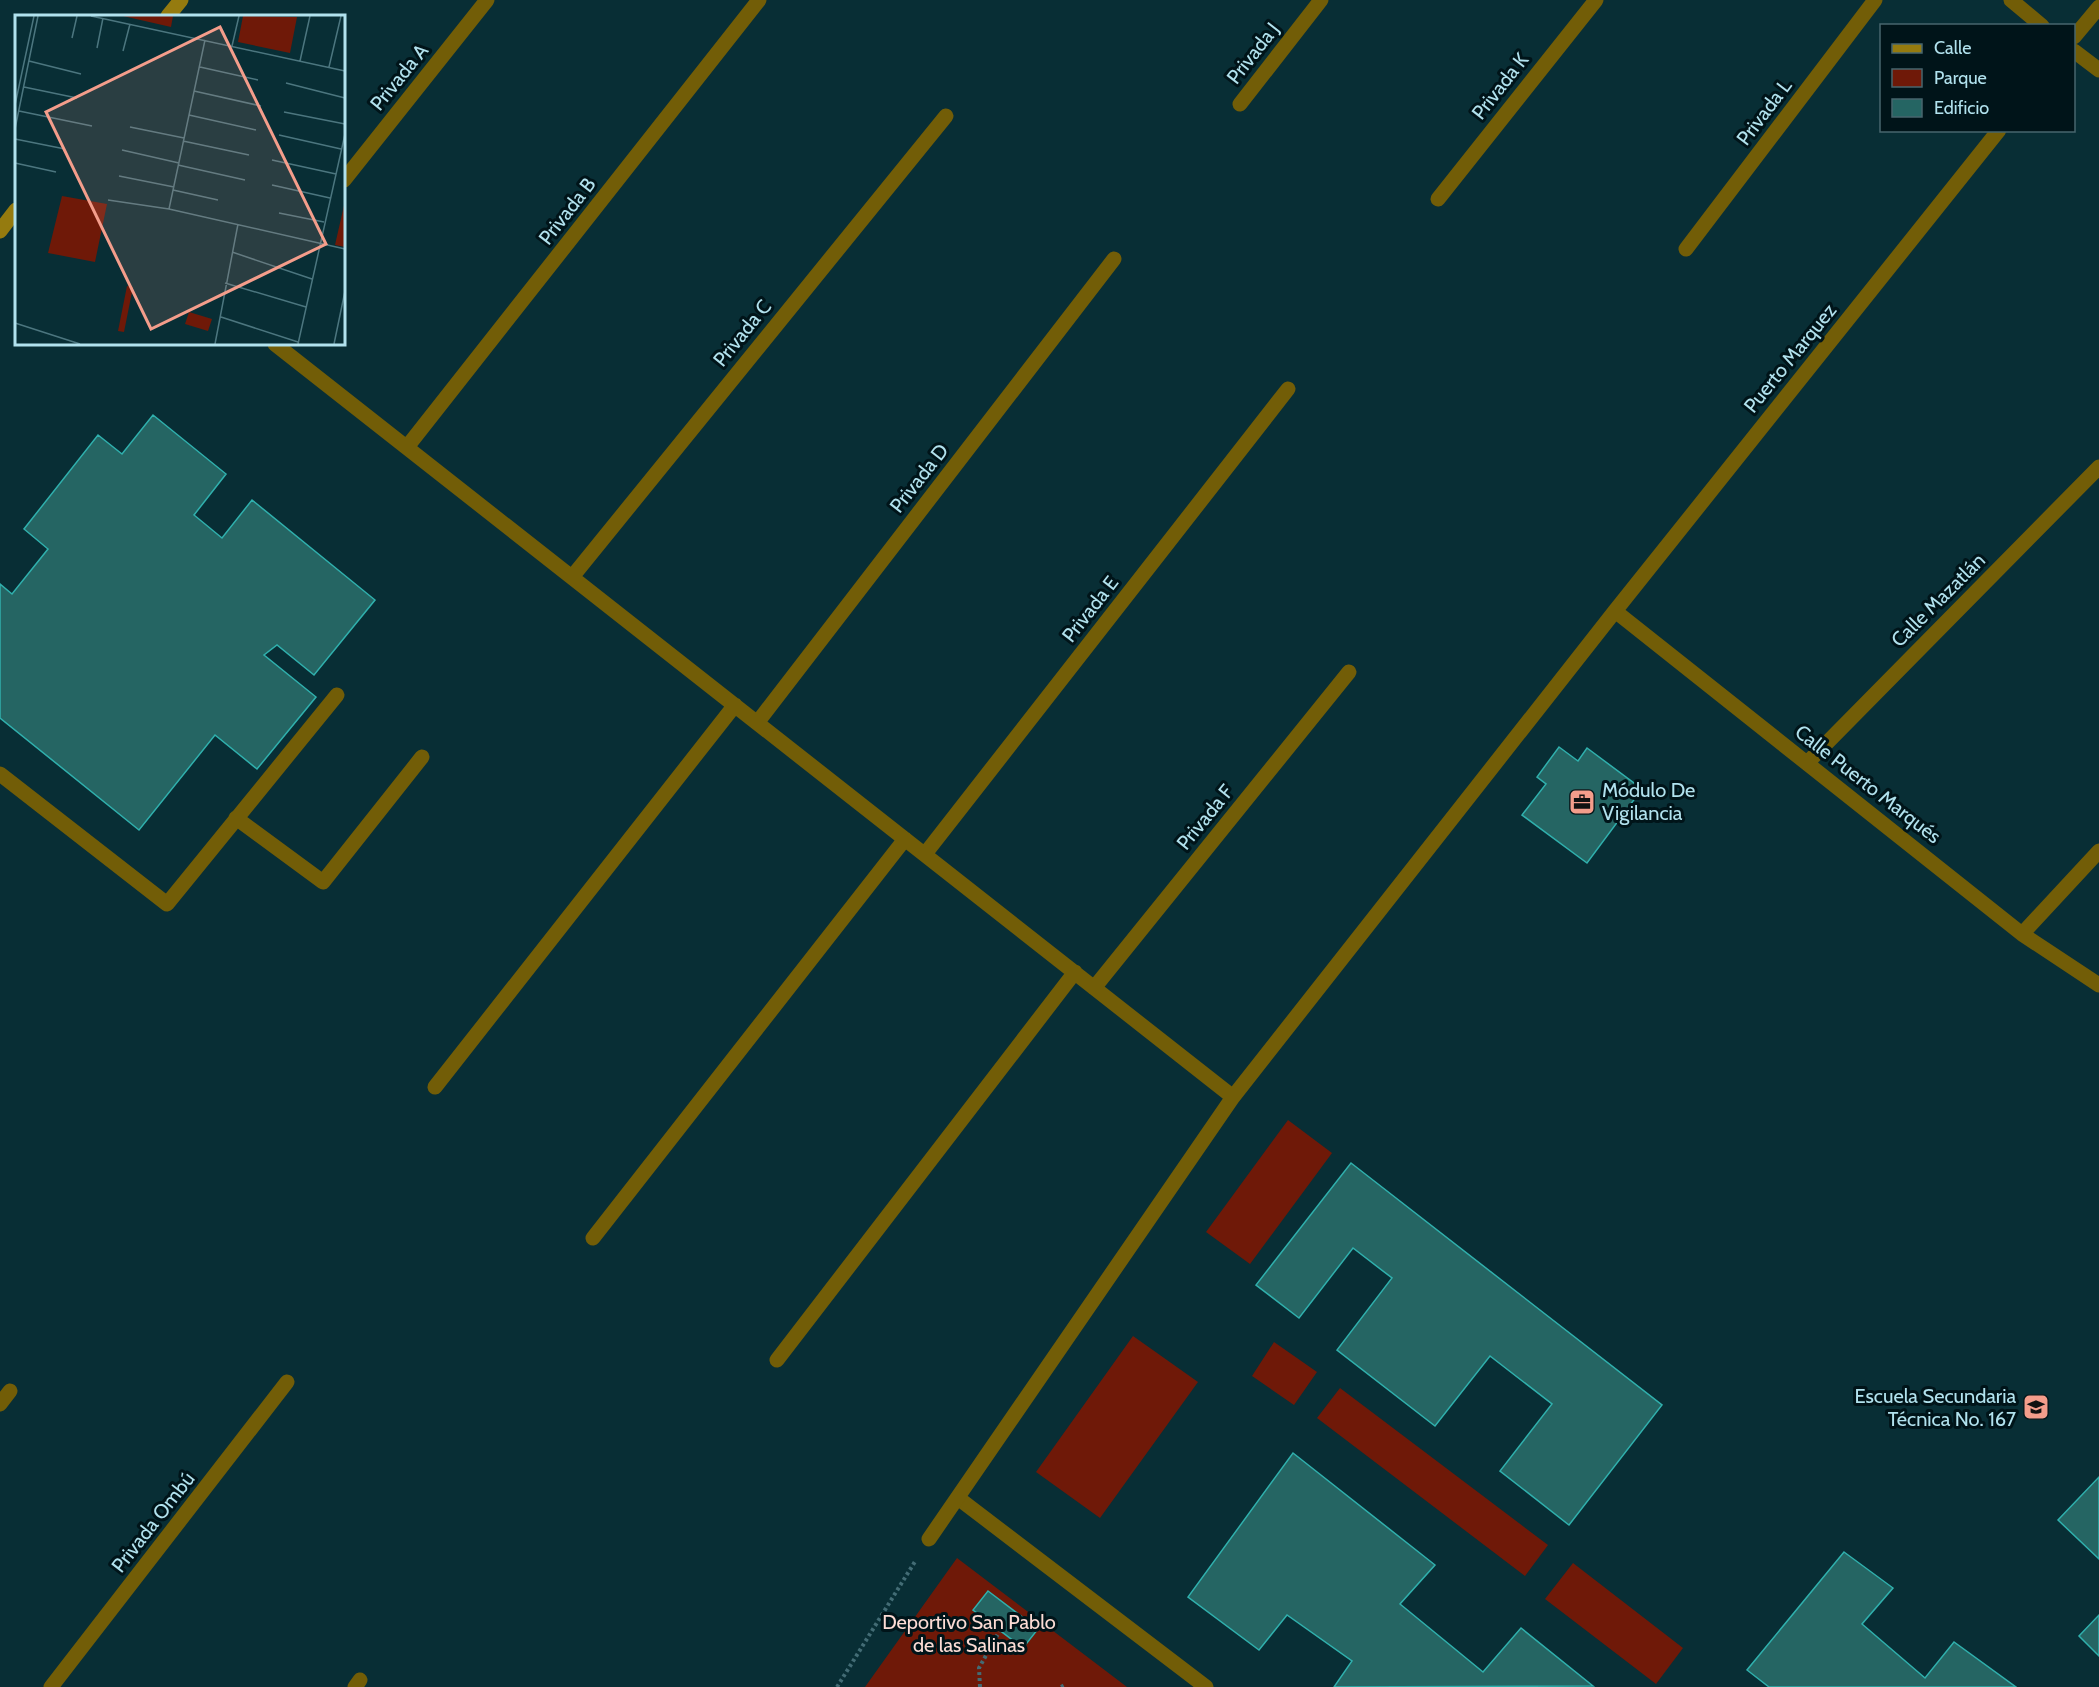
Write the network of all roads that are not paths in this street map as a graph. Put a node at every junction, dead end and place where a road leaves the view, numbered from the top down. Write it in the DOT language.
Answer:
graph roads {
  1 [pos="181,0"];
  2 [pos="487,0"];
  3 [pos="759,0"];
  4 [pos="1321,0"];
  5 [pos="1596,0"];
  6 [pos="1875,0"];
  7 [pos="2011,0"];
  8 [pos="2099,7"];
  9 [pos="169,15"];
  10 [pos="2040,24"];
  11 [pos="2075,35"];
  12 [pos="2075,52"];
  13 [pos="2099,70"];
  14 [pos="1240,104"];
  15 [pos="946,116"];
  16 [pos="1997,132"];
  17 [pos="345,179"];
  18 [pos="1438,199"];
  19 [pos="15,211"];
  20 [pos="0,231"];
  21 [pos="1686,249"];
  22 [pos="1114,259"];
  23 [pos="276,345"];
  24 [pos="1288,389"];
  25 [pos="407,447"];
  26 [pos="2099,466"];
  27 [pos="572,577"];
  28 [pos="1614,611"];
  29 [pos="1349,672"];
  30 [pos="338,695"];
  31 [pos="735,705"];
  32 [pos="757,723"];
  33 [pos="422,757"];
  34 [pos="1807,763"];
  35 [pos="0,774"];
  36 [pos="236,818"];
  37 [pos="905,839"];
  38 [pos="2099,851"];
  39 [pos="925,854"];
  40 [pos="2022,934"];
  41 [pos="1075,972"];
  42 [pos="2099,984"];
  43 [pos="1094,988"];
  44 [pos="435,1087"];
  45 [pos="1233,1097"];
  46 [pos="593,1238"];
  47 [pos="777,1360"];
  48 [pos="287,1382"];
  49 [pos="10,1391"];
  50 [pos="0,1404"];
  51 [pos="958,1498"];
  52 [pos="929,1539"];
  53 [pos="51,1687"];
  54 [pos="1206,1687"];
  1 -- 9 [label="main road"];
  2 -- 17 [label="street, Privada A"];
  3 -- 25 [label="street, Privada B"];
  4 -- 14 [label="street, Privada J"];
  5 -- 18 [label="street, Privada K"];
  6 -- 21 [label="street, Privada L"];
  7 -- 10 [label="street"];
  8 -- 11 [label="street"];
  12 -- 13 [label="street"];
  15 -- 27 [label="street, Privada C"];
  16 -- 28 [label="street, Puerto Marquez"];
  19 -- 20 [label="main road"];
  22 -- 32 [label="street, Privada D"];
  23 -- 25 [label="street"];
  24 -- 39 [label="street, Privada E"];
  25 -- 27 [label="street"];
  26 -- 34 [label="street, Calle Mazatlán"];
  27 -- 31 [label="street"];
  28 -- 34 [label="street, Calle Puerto Marqués"];
  28 -- 45 [label="street, Puerto Marquez"];
  29 -- 43 [label="street, Privada F"];
  30 -- 36 [label="street"];
  31 -- 32 [label="street"];
  31 -- 44 [label="street"];
  32 -- 37 [label="street"];
  33 -- 36 [label="street"];
  34 -- 40 [label="street, Calle Puerto Marqués"];
  35 -- 36 [label="street"];
  37 -- 39 [label="street"];
  37 -- 46 [label="street"];
  38 -- 40 [label="street"];
  39 -- 41 [label="street"];
  40 -- 42 [label="street, Calle Puerto Marqués"];
  41 -- 43 [label="street"];
  41 -- 47 [label="street"];
  43 -- 45 [label="street"];
  45 -- 51 [label="street, Puerto Marquez"];
  48 -- 53 [label="street, Privada Ombú"];
  49 -- 50 [label="street"];
  51 -- 52 [label="street, Puerto Marquez"];
  51 -- 54 [label="street"];
}
